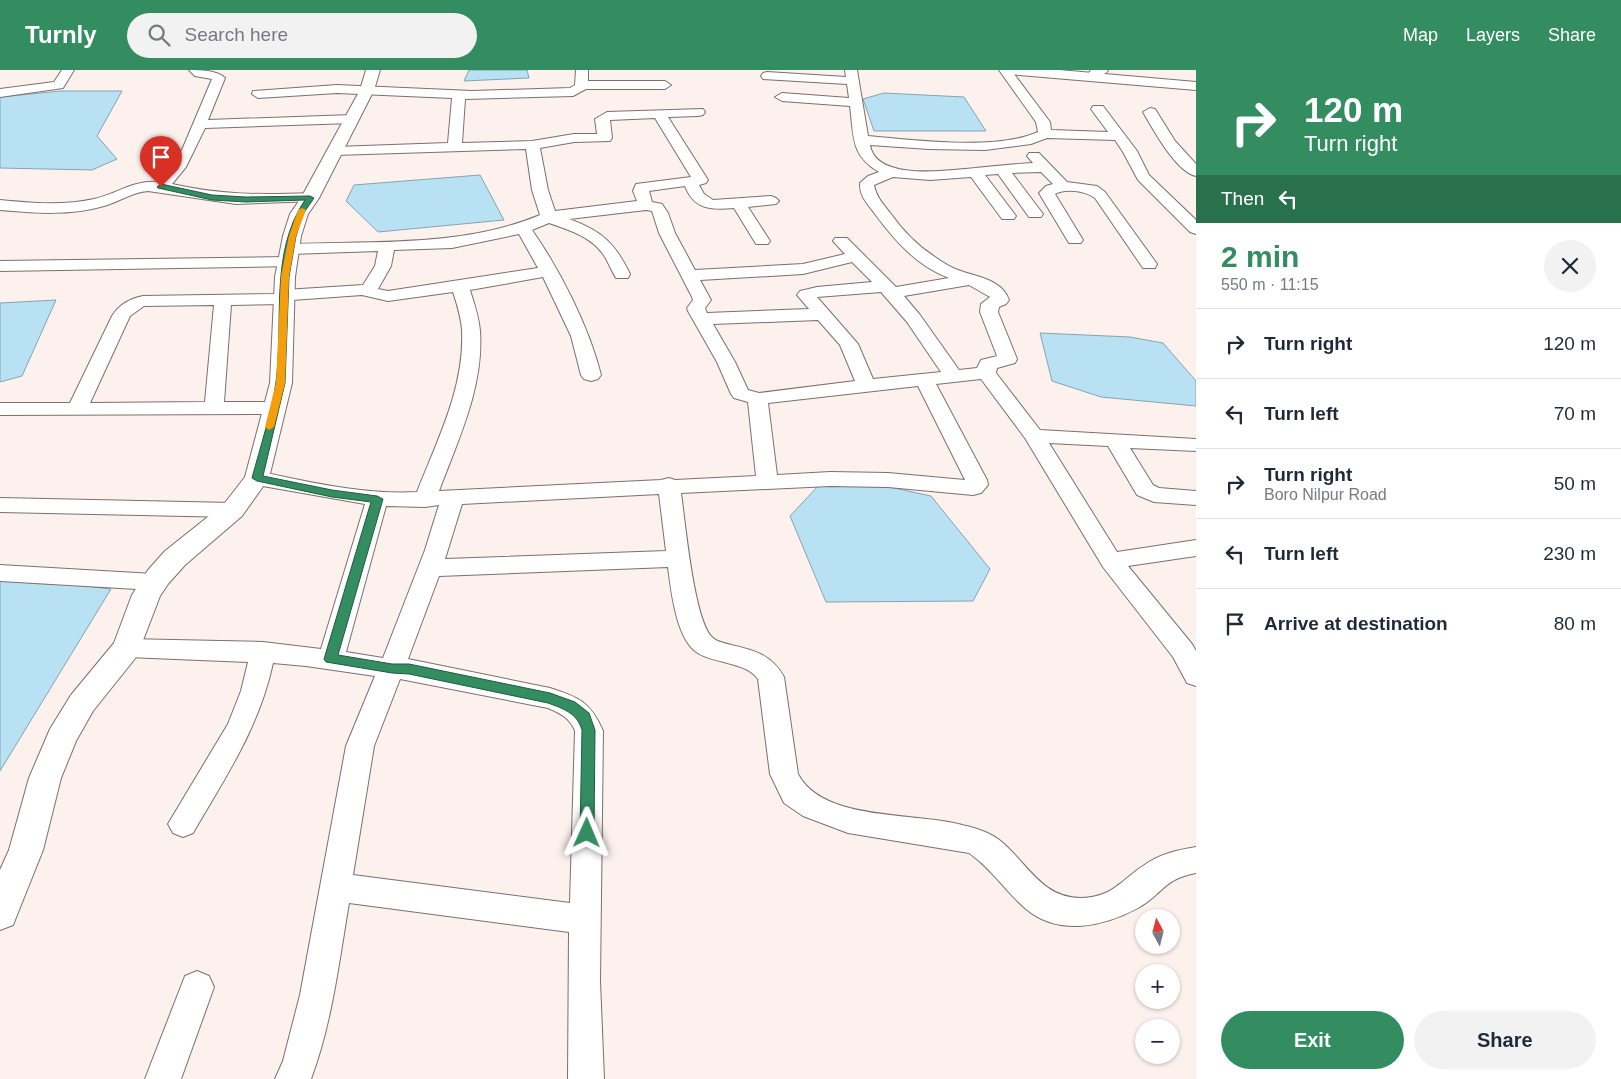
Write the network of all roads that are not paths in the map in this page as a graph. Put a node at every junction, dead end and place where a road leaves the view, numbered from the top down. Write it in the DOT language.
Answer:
graph roads {
  1 [pos="68,70"];
  2 [pos="195,70"];
  3 [pos="582,70"];
  4 [pos="1007,70"];
  5 [pos="1065,70"];
  6 [pos="1098,71"];
  7 [pos="767,76"];
  8 [pos="852,76"];
  9 [pos="370,80"];
  10 [pos="1196,81"];
  11 [pos="581,85"];
  12 [pos="665,85"];
  13 [pos="1196,86"];
  14 [pos="0,93"];
  15 [pos="258,94"];
  16 [pos="459,94"];
  17 [pos="782,97"];
  18 [pos="857,103"];
  19 [pos="1098,109"];
  20 [pos="698,112"];
  21 [pos="1150,112"];
  22 [pos="659,114"];
  23 [pos="352,119"];
  24 [pos="200,124"];
  25 [pos="1046,134"];
  26 [pos="1118,136"];
  27 [pos="862,140"];
  28 [pos="1023,143"];
  29 [pos="532,145"];
  30 [pos="455,148"];
  31 [pos="335,151"];
  32 [pos="1044,166"];
  33 [pos="1002,170"];
  34 [pos="892,172"];
  35 [pos="975,172"];
  36 [pos="1196,172"];
  37 [pos="691,182"];
  38 [pos="1063,186"];
  39 [pos="161,187"];
  40 [pos="310,198"];
  41 [pos="771,200"];
  42 [pos="738,203"];
  43 [pos="0,205"];
  44 [pos="646,205"];
  45 [pos="1035,214"];
  46 [pos="549,216"];
  47 [pos="1008,216"];
  48 [pos="523,228"];
  49 [pos="1196,229"];
  50 [pos="1075,240"];
  51 [pos="762,241"];
  52 [pos="841,241"];
  53 [pos="387,246"];
  54 [pos="289,256"];
  55 [pos="856,256"];
  56 [pos="1149,264"];
  57 [pos="0,266"];
  58 [pos="548,270"];
  59 [pos="622,274"];
  60 [pos="689,275"];
  61 [pos="972,280"];
  62 [pos="460,286"];
  63 [pos="369,290"];
  64 [pos="889,290"];
  65 [pos="284,297"];
  66 [pos="223,300"];
  67 [pos="822,314"];
  68 [pos="702,319"];
  69 [pos="986,373"];
  70 [pos="591,375"];
  71 [pos="953,376"];
  72 [pos="924,379"];
  73 [pos="866,385"];
  74 [pos="758,400"];
  75 [pos="78,408"];
  76 [pos="214,408"];
  77 [pos="274,408"];
  78 [pos="0,409"];
  79 [pos="1034,436"];
  80 [pos="1115,440"];
  81 [pos="1196,445"];
  82 [pos="257,478"];
  83 [pos="766,481"];
  84 [pos="669,485"];
  85 [pos="1196,498"];
  86 [pos="377,499"];
  87 [pos="438,499"];
  88 [pos="0,505"];
  89 [pos="233,510"];
  90 [pos="1196,548"];
  91 [pos="679,559"];
  92 [pos="1111,561"];
  93 [pos="430,568"];
  94 [pos="0,573"];
  95 [pos="154,582"];
  96 [pos="127,648"];
  97 [pos="263,652"];
  98 [pos="331,659"];
  99 [pos="392,669"];
  100 [pos="1196,676"];
  101 [pos="183,824"];
  102 [pos="1196,860"];
  103 [pos="336,887"];
  104 [pos="0,913"];
  105 [pos="586,920"];
  106 [pos="197,987"];
  107 [pos="163,1079"];
  108 [pos="293,1079"];
  109 [pos="586,1079"];
  1 -- 14 [label="street"];
  2 -- 24 [label="street"];
  3 -- 11 [label="street"];
  4 -- 13 [label="main road"];
  4 -- 25 [label="street"];
  5 -- 6 [label="main road"];
  6 -- 10 [label="main road"];
  7 -- 8 [label="street"];
  8 -- 18 [label="street"];
  9 -- 15 [label="street"];
  9 -- 16 [label="street"];
  9 -- 23 [label="main road"];
  11 -- 12 [label="street"];
  11 -- 16 [label="street"];
  16 -- 30 [label="street"];
  17 -- 18 [label="street"];
  18 -- 27 [label="street"];
  19 -- 26 [label="street"];
  20 -- 22 [label="street"];
  21 -- 36 [label="street"];
  22 -- 29 [label="street"];
  22 -- 37 [label="street"];
  23 -- 24 [label="street"];
  23 -- 31 [label="main road"];
  24 -- 39 [label="street"];
  25 -- 26 [label="street"];
  25 -- 28 [label="street"];
  26 -- 49 [label="street"];
  27 -- 28 [label="street"];
  27 -- 34 [label="street"];
  28 -- 32 [label="street"];
  29 -- 30 [label="street"];
  29 -- 46 [label="street"];
  30 -- 31 [label="street"];
  31 -- 40 [label="main road"];
  32 -- 33 [label="street"];
  32 -- 38 [label="street"];
  33 -- 35 [label="street"];
  33 -- 45 [label="street"];
  34 -- 35 [label="street"];
  34 -- 61 [label="street"];
  35 -- 47 [label="street"];
  37 -- 42 [label="street"];
  37 -- 44 [label="street"];
  38 -- 50 [label="street"];
  38 -- 56 [label="street"];
  39 -- 40 [label="street"];
  39 -- 43 [label="street"];
  40 -- 54 [label="main road"];
  41 -- 42 [label="street"];
  42 -- 51 [label="street"];
  44 -- 46 [label="street"];
  44 -- 60 [label="street"];
  46 -- 48 [label="street"];
  46 -- 59 [label="street"];
  48 -- 53 [label="street"];
  48 -- 58 [label="street"];
  52 -- 55 [label="street"];
  53 -- 54 [label="street"];
  53 -- 63 [label="street"];
  54 -- 57 [label="street"];
  54 -- 65 [label="main road"];
  55 -- 60 [label="street"];
  55 -- 64 [label="street"];
  58 -- 62 [label="street"];
  58 -- 70 [label="street"];
  60 -- 68 [label="street"];
  61 -- 64 [label="street"];
  61 -- 69 [label="street"];
  62 -- 63 [label="street"];
  62 -- 87 [label="street"];
  63 -- 65 [label="street"];
  64 -- 67 [label="street"];
  64 -- 71 [label="street"];
  65 -- 66 [label="street"];
  65 -- 77 [label="main road"];
  66 -- 75 [label="street"];
  66 -- 76 [label="street"];
  67 -- 68 [label="street"];
  67 -- 73 [label="street"];
  68 -- 74 [label="street"];
  69 -- 71 [label="street"];
  69 -- 79 [label="street"];
  71 -- 72 [label="street"];
  72 -- 73 [label="street"];
  72 -- 83 [label="street"];
  73 -- 74 [label="street"];
  74 -- 83 [label="street"];
  75 -- 76 [label="street"];
  75 -- 78 [label="street"];
  76 -- 77 [label="street"];
  77 -- 82 [label="main road"];
  79 -- 80 [label="street"];
  79 -- 92 [label="street"];
  80 -- 81 [label="street"];
  80 -- 85 [label="street"];
  82 -- 86 [label="street"];
  82 -- 89 [label="main road"];
  83 -- 84 [label="street"];
  84 -- 87 [label="street"];
  84 -- 91 [label="street"];
  86 -- 87 [label="street"];
  86 -- 98 [label="street"];
  87 -- 93 [label="street"];
  88 -- 89 [label="street"];
  89 -- 95 [label="main road"];
  90 -- 92 [label="street"];
  91 -- 93 [label="street"];
  91 -- 102 [label="street"];
  92 -- 100 [label="street"];
  93 -- 99 [label="street"];
  94 -- 95 [label="street"];
  95 -- 96 [label="main road"];
  96 -- 97 [label="street"];
  96 -- 104 [label="main road"];
  97 -- 98 [label="street"];
  97 -- 101 [label="street"];
  98 -- 99 [label="street"];
  99 -- 103 [label="street"];
  99 -- 105 [label="street"];
  103 -- 105 [label="street"];
  103 -- 108 [label="street"];
  105 -- 109 [label="street"];
  106 -- 107 [label="street"];
}
